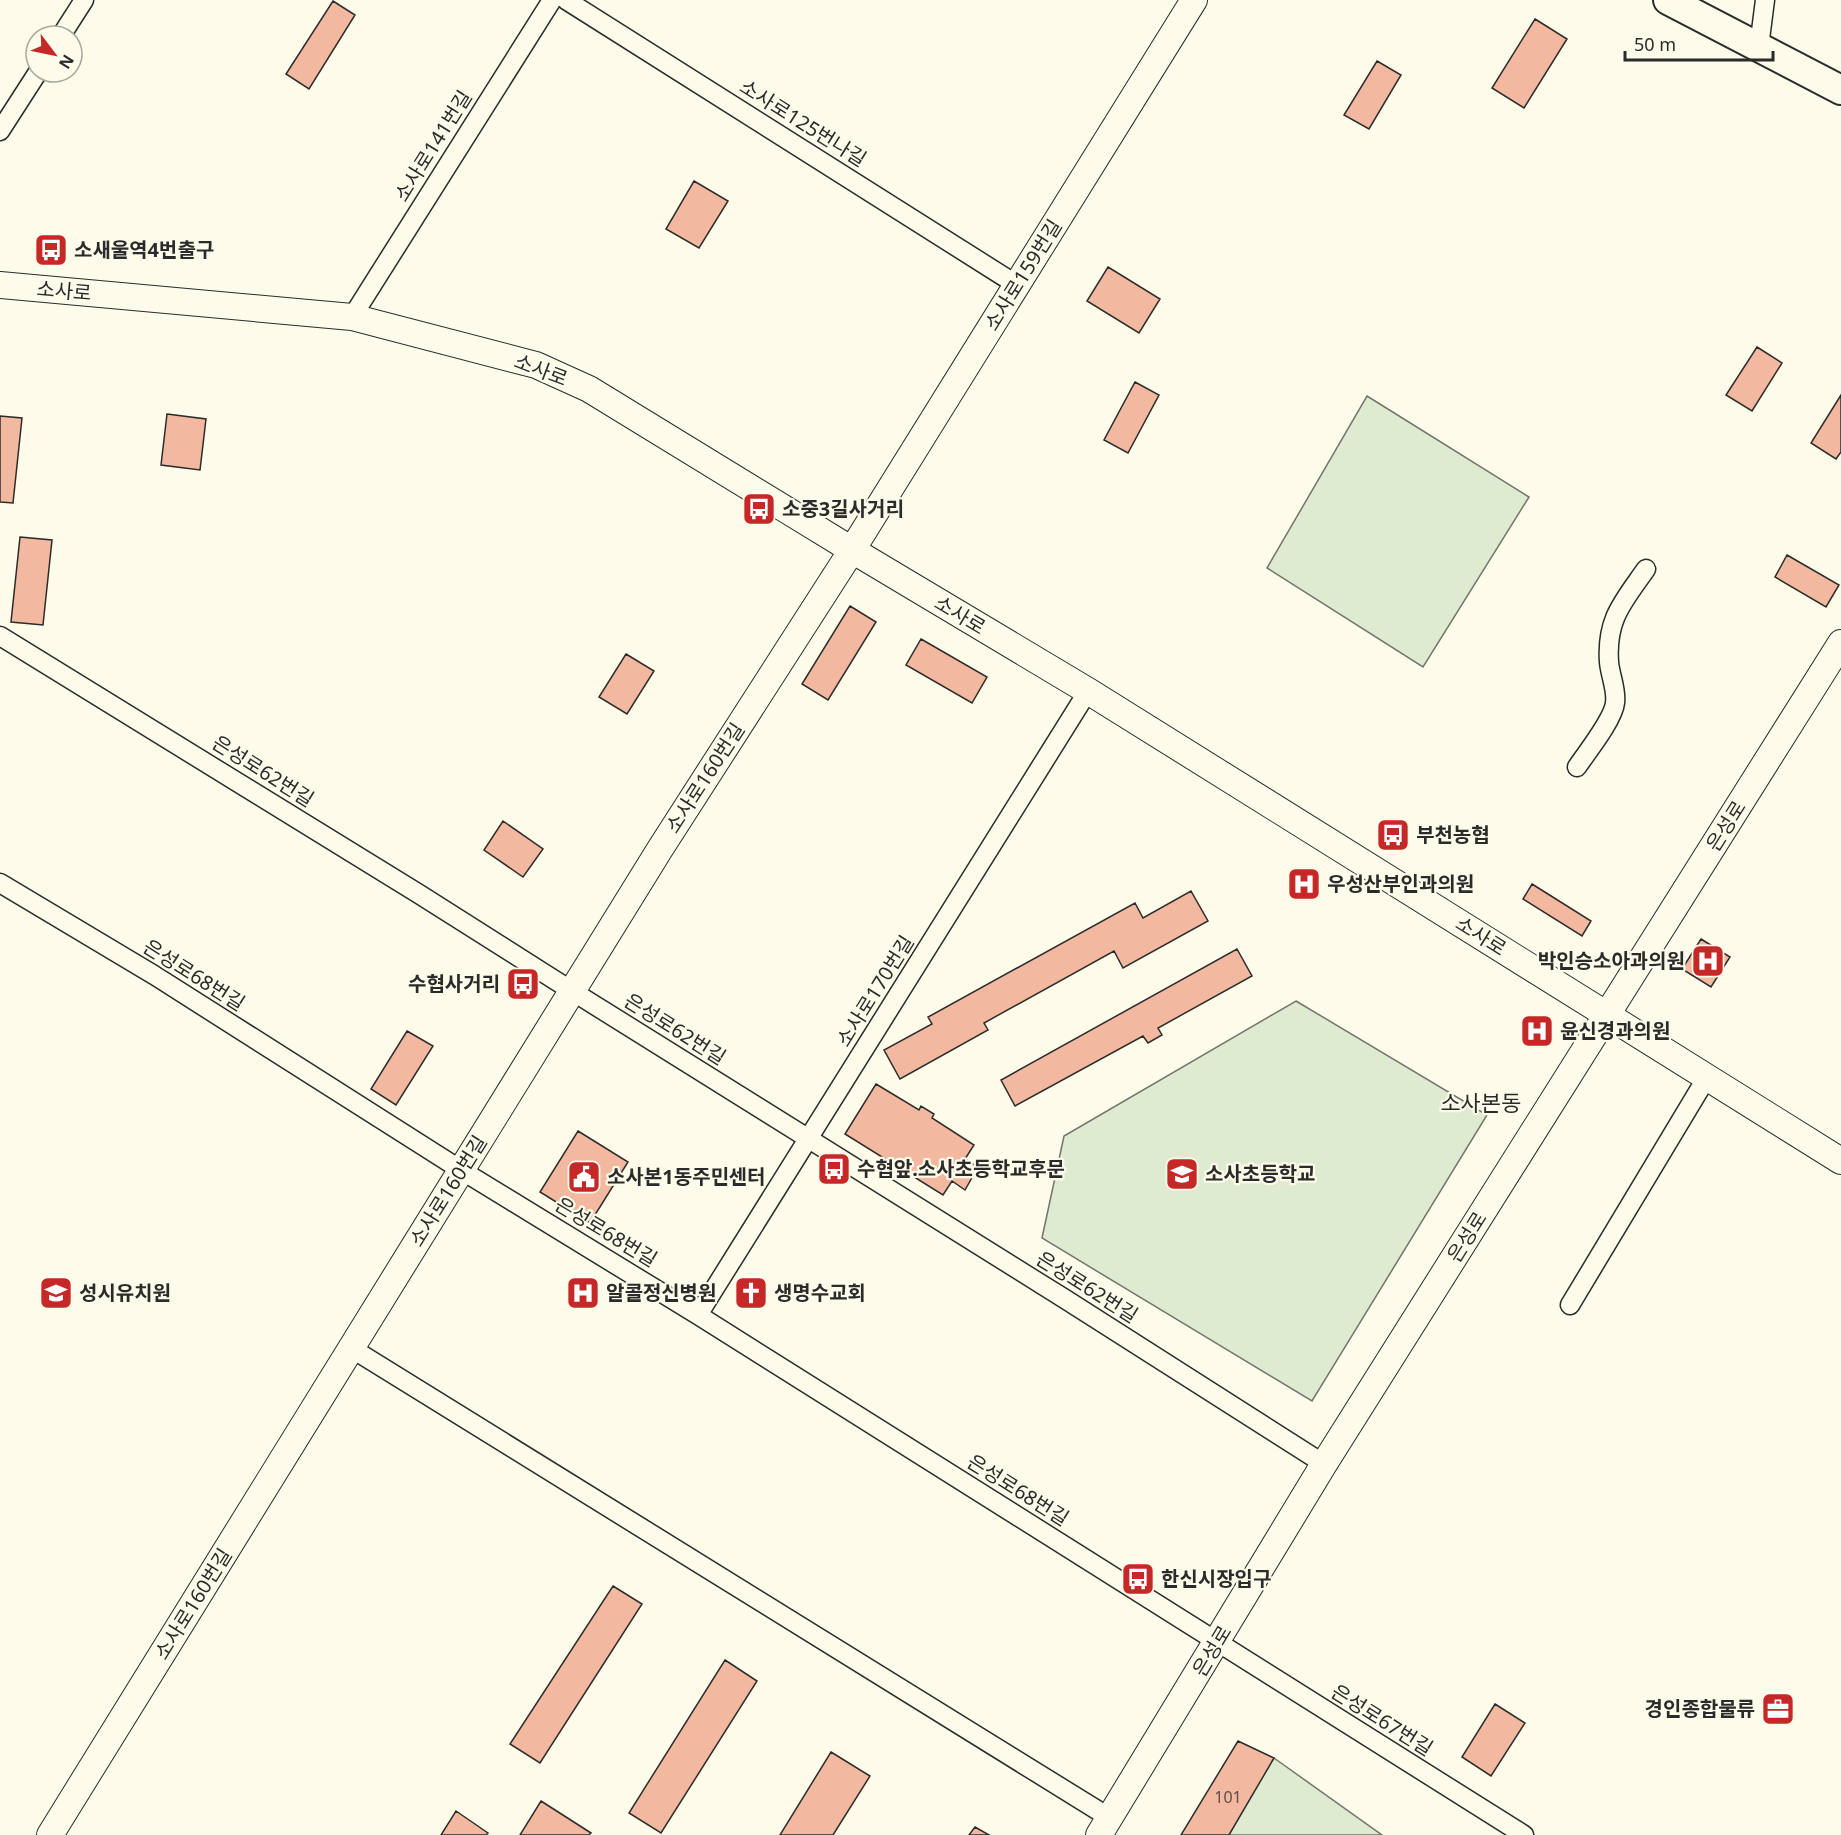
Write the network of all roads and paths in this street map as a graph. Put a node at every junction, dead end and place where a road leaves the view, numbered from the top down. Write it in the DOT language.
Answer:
graph roads {
  1 [pos="84,0"];
  2 [pos="552,0"];
  3 [pos="566,0"];
  4 [pos="1194,0"];
  5 [pos="1668,0"];
  6 [pos="1765,0"];
  7 [pos="69,24"];
  8 [pos="1759,47"];
  9 [pos="30,84"];
  10 [pos="1841,90"];
  11 [pos="0,131"];
  12 [pos="0,285"];
  13 [pos="1017,285"];
  14 [pos="352,316"];
  15 [pos="852,550"];
  16 [pos="1646,569"];
  17 [pos="0,636"];
  18 [pos="1841,643"];
  19 [pos="1088,691"];
  20 [pos="1577,767"];
  21 [pos="0,883"];
  22 [pos="572,991"];
  23 [pos="1607,1015"];
  24 [pos="1707,1077"];
  25 [pos="809,1139"];
  26 [pos="1841,1161"];
  27 [pos="461,1170"];
  28 [pos="1570,1305"];
  29 [pos="698,1315"];
  30 [pos="351,1348"];
  31 [pos="1324,1464"];
  32 [pos="1217,1643"];
  33 [pos="1104,1826"];
  34 [pos="50,1835"];
  35 [pos="1524,1835"];
  1 -- 7 [label="street"];
  2 -- 14 [label="street, 소사로141번길"];
  3 -- 13 [label="street, 소사로125번나길"];
  4 -- 13 [label="street, 소사로159번길"];
  5 -- 8 [label="main road"];
  6 -- 8 [label="street"];
  8 -- 10 [label="main road"];
  9 -- 11 [label="street"];
  12 -- 14 [label="street, 소사로"];
  13 -- 15 [label="street, 소사로159번길"];
  14 -- 15 [label="street, 소사로"];
  15 -- 19 [label="street, 소사로"];
  15 -- 22 [label="street, 소사로160번길"];
  16 -- 20 [label="street"];
  17 -- 22 [label="street, 은성로62번길"];
  18 -- 23 [label="street, 은성로"];
  19 -- 23 [label="street, 소사로"];
  19 -- 25 [label="street, 소사로170번길"];
  21 -- 27 [label="street, 은성로68번길"];
  22 -- 25 [label="street, 은성로62번길"];
  22 -- 27 [label="street, 소사로160번길"];
  23 -- 24 [label="street, 소사로"];
  23 -- 31 [label="street, 은성로"];
  24 -- 26 [label="street, 소사로"];
  24 -- 28 [label="street"];
  25 -- 29 [label="street, 소사로170번길"];
  25 -- 31 [label="street, 은성로62번길"];
  27 -- 29 [label="street, 은성로68번길"];
  27 -- 30 [label="street, 소사로160번길"];
  29 -- 32 [label="street, 은성로68번길"];
  30 -- 33 [label="street"];
  30 -- 34 [label="street, 소사로160번길"];
  31 -- 32 [label="street, 은성로"];
  32 -- 33 [label="street, 은성로"];
  32 -- 35 [label="street, 은성로67번길"];
}
